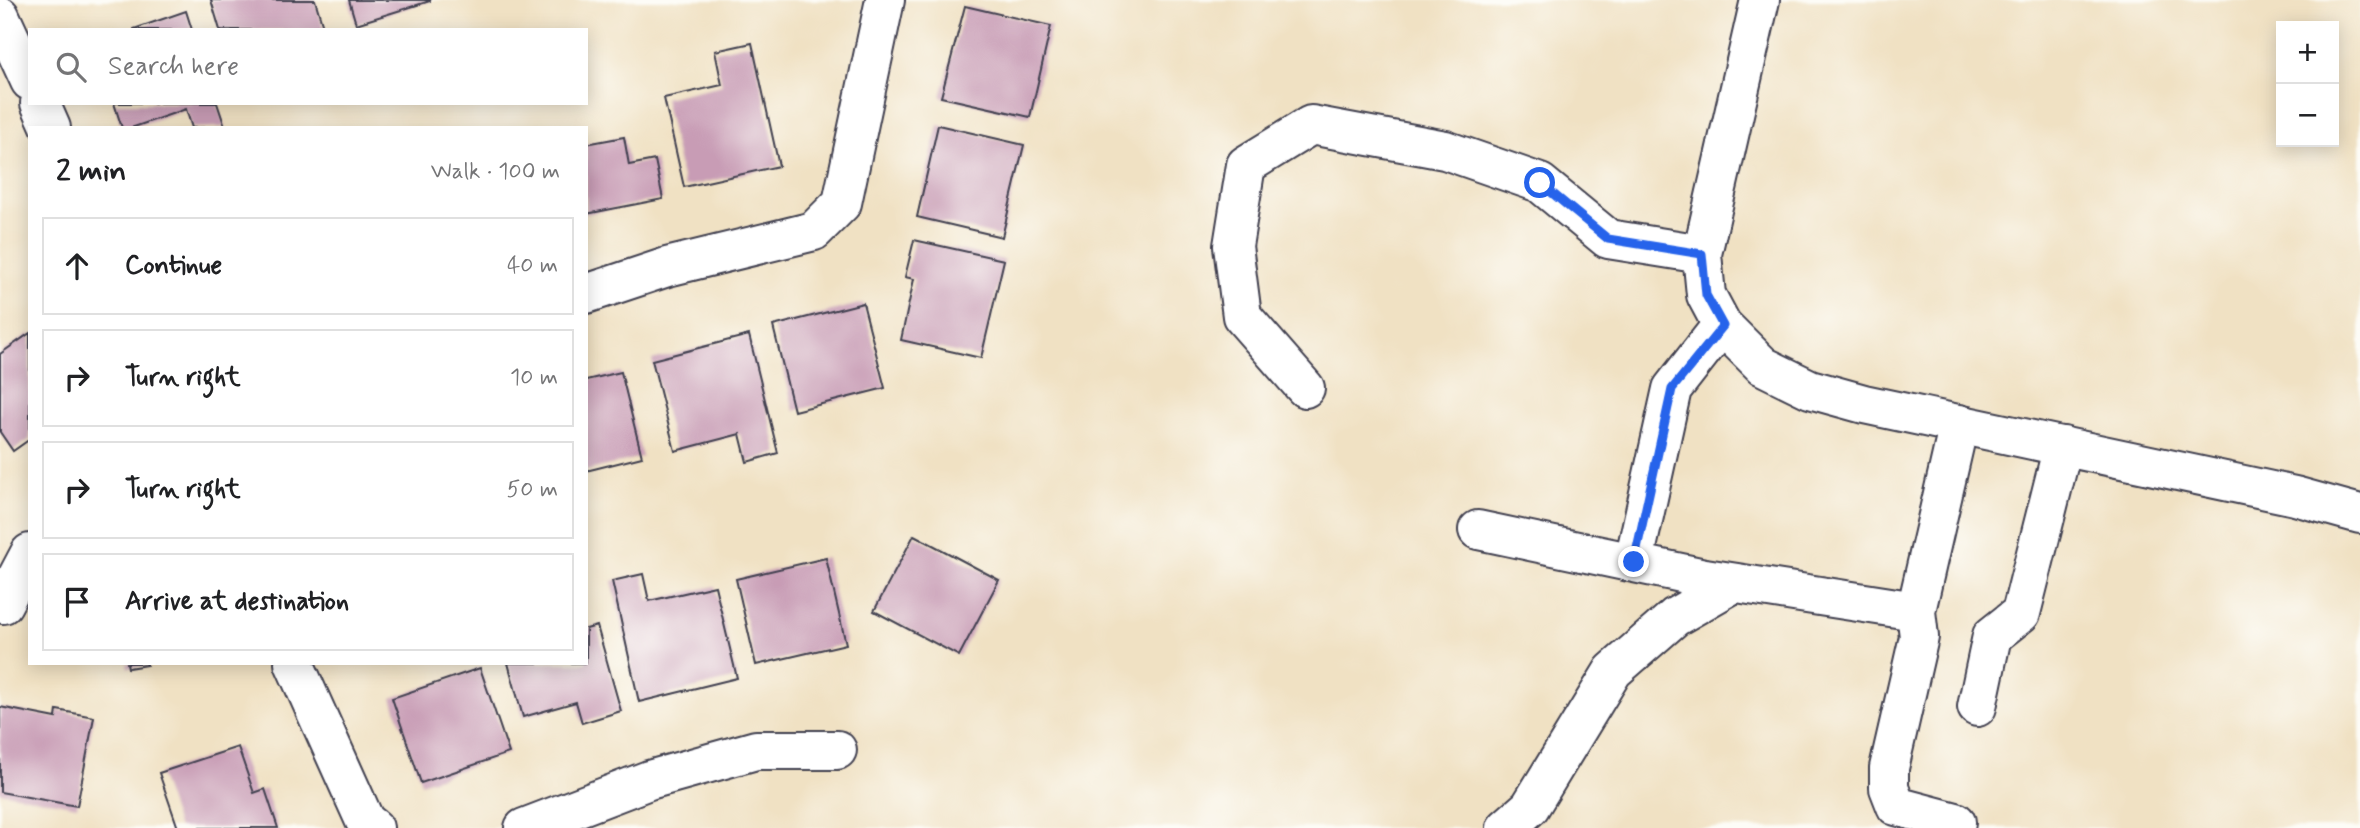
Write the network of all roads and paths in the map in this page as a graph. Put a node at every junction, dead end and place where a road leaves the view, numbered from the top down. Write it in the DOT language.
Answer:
graph roads {
  1 [pos="885,0"];
  2 [pos="1760,0"];
  3 [pos="0,16"];
  4 [pos="28,77"];
  5 [pos="41,105"];
  6 [pos="50,126"];
  7 [pos="1702,254"];
  8 [pos="588,293"];
  9 [pos="1723,326"];
  10 [pos="1304,388"];
  11 [pos="1959,424"];
  12 [pos="2063,446"];
  13 [pos="2360,514"];
  14 [pos="1478,530"];
  15 [pos="28,557"];
  16 [pos="1634,562"];
  17 [pos="1734,583"];
  18 [pos="3,604"];
  19 [pos="1916,611"];
  20 [pos="295,665"];
  21 [pos="1977,707"];
  22 [pos="837,750"];
  23 [pos="374,828"];
  24 [pos="524,828"];
  25 [pos="1506,828"];
  26 [pos="1955,828"];
  1 -- 8 [label="street"];
  2 -- 7 [label="street"];
  3 -- 4 [label="street"];
  5 -- 6 [label="street"];
  7 -- 9 [label="street"];
  7 -- 10 [label="street"];
  9 -- 11 [label="street"];
  9 -- 16 [label="street"];
  11 -- 12 [label="street"];
  11 -- 19 [label="street"];
  12 -- 13 [label="street"];
  12 -- 21 [label="street"];
  14 -- 16 [label="street"];
  15 -- 18 [label="street"];
  16 -- 17 [label="street"];
  17 -- 19 [label="street"];
  17 -- 25 [label="street"];
  19 -- 26 [label="street"];
  20 -- 23 [label="street"];
  22 -- 24 [label="street"];
}
